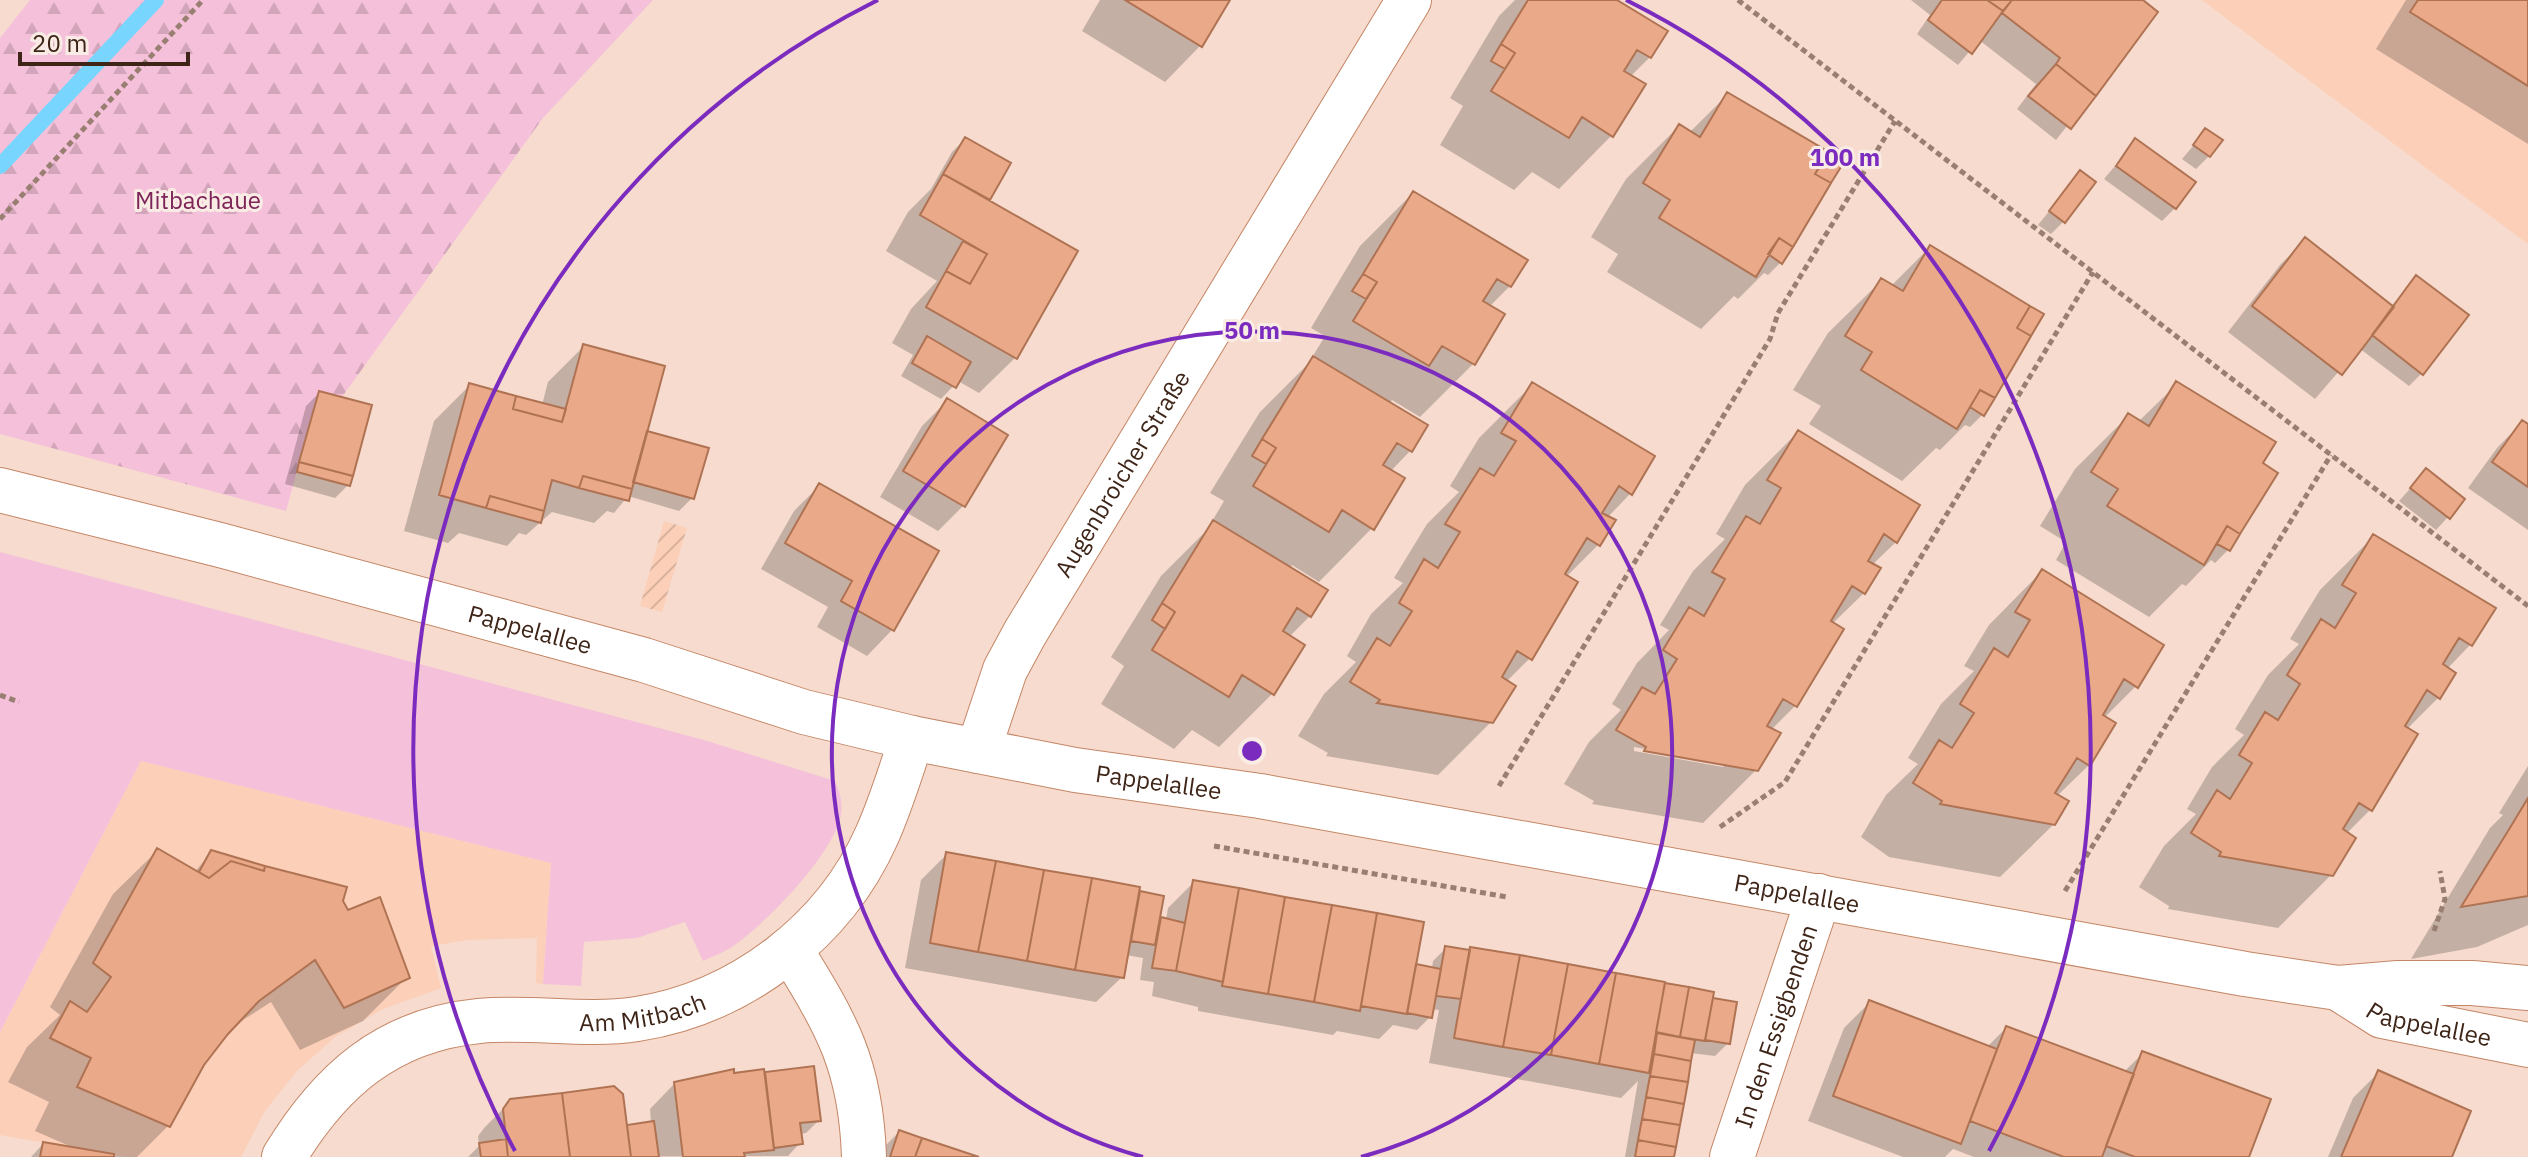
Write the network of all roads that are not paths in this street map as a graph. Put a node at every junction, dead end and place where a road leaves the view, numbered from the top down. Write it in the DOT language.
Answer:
graph roads {
  1 [pos="1409,0"];
  2 [pos="0,490"];
  3 [pos="912,738"];
  4 [pos="978,751"];
  5 [pos="1819,896"];
  6 [pos="790,949"];
  7 [pos="2338,988"];
  8 [pos="2528,988"];
  9 [pos="2528,1045"];
  10 [pos="284,1157"];
  11 [pos="864,1157"];
  12 [pos="1732,1157"];
  1 -- 4 [label="street, Augenbroicher Straße"];
  2 -- 3 [label="street, Pappelallee"];
  3 -- 4 [label="street, Pappelallee"];
  3 -- 6 [label="street, Am Mitbach"];
  4 -- 5 [label="street, Pappelallee"];
  5 -- 7 [label="street, Pappelallee"];
  5 -- 12 [label="street, In den Essigbenden"];
  6 -- 10 [label="street, Am Mitbach"];
  6 -- 11 [label="street"];
  7 -- 8 [label="street, Pappelallee"];
  7 -- 9 [label="street, Pappelallee"];
}
